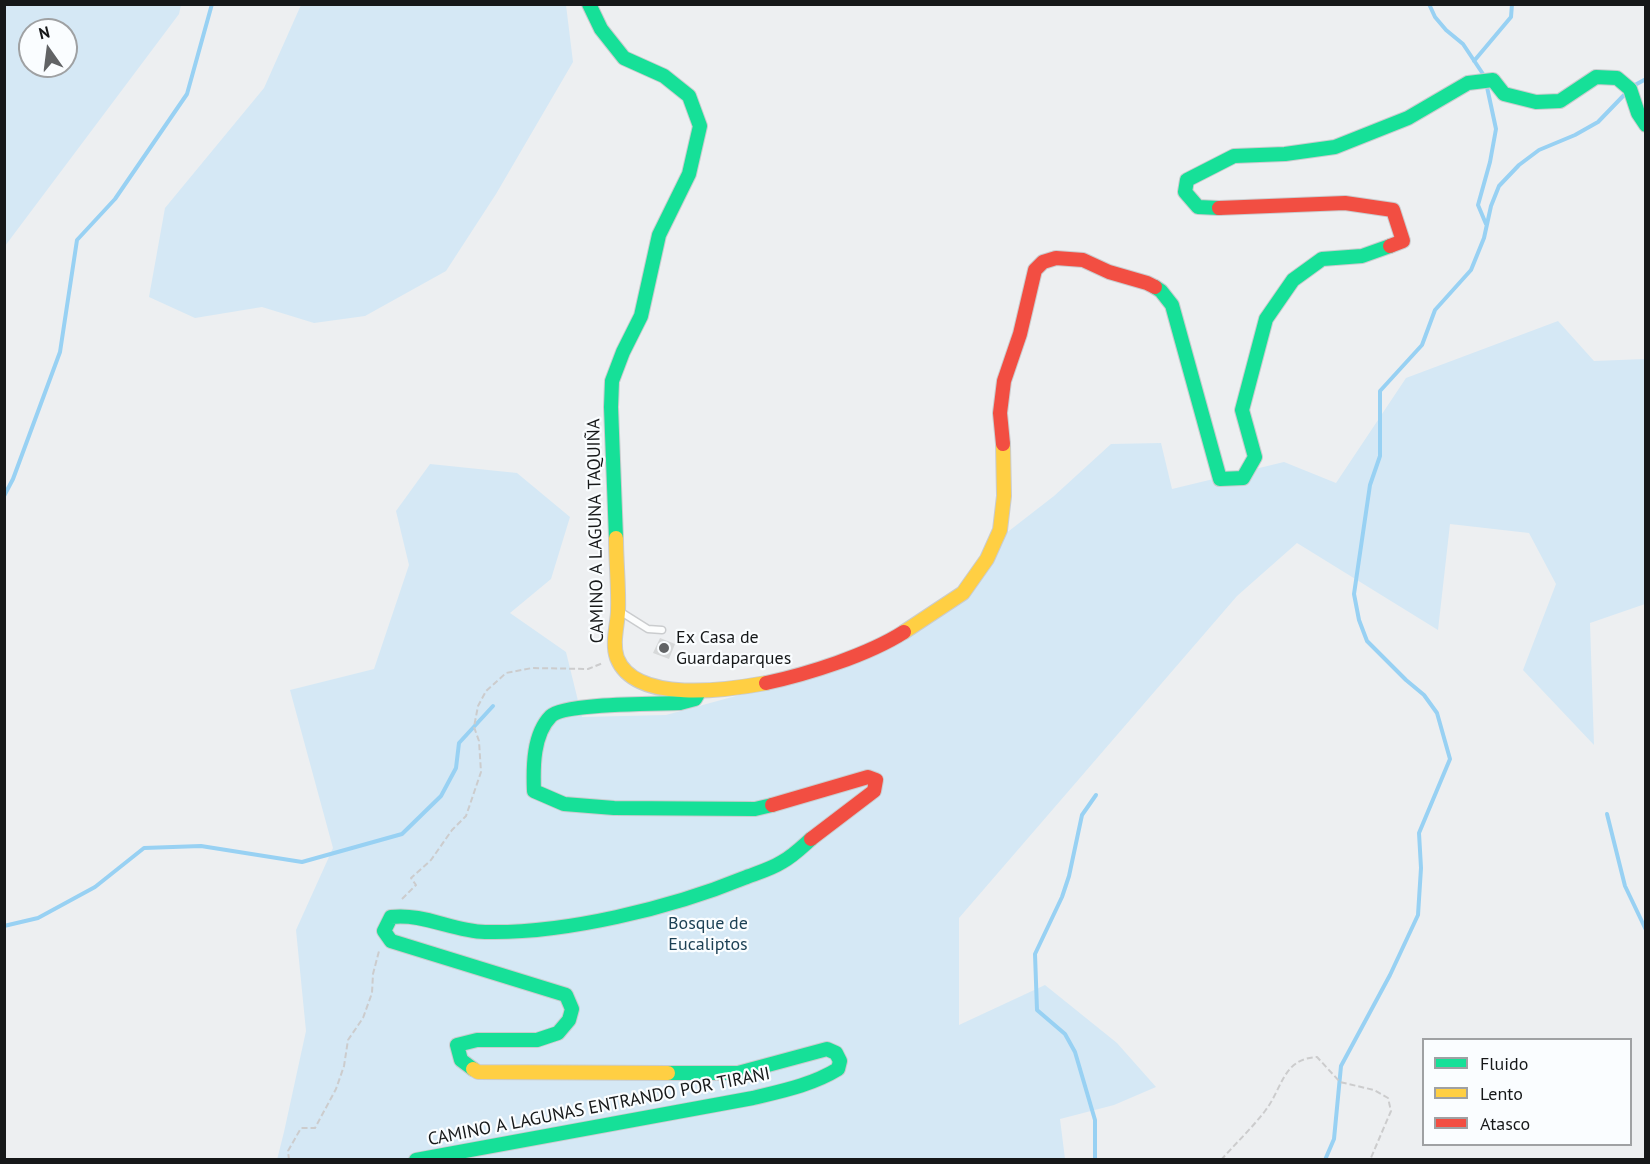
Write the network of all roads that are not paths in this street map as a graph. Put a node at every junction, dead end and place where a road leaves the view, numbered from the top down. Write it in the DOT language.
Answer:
graph roads {
  1 [pos="588,4"];
  2 [pos="1646,125"];
  3 [pos="618,611"];
  4 [pos="662,630"];
  5 [pos="699,692"];
  6 [pos="416,1160"];
  1 -- 3 [label="street, CAMINO A LAGUNA TAQUIÑA"];
  2 -- 5 [label="street, CAMINO A LAGUNA TAQUIÑA"];
  3 -- 4 [label="lane"];
  3 -- 5 [label="street, CAMINO A LAGUNA TAQUIÑA"];
  5 -- 6 [label="street, CAMINO A LAGUNAS ENTRANDO POR TIRANI"];
}
